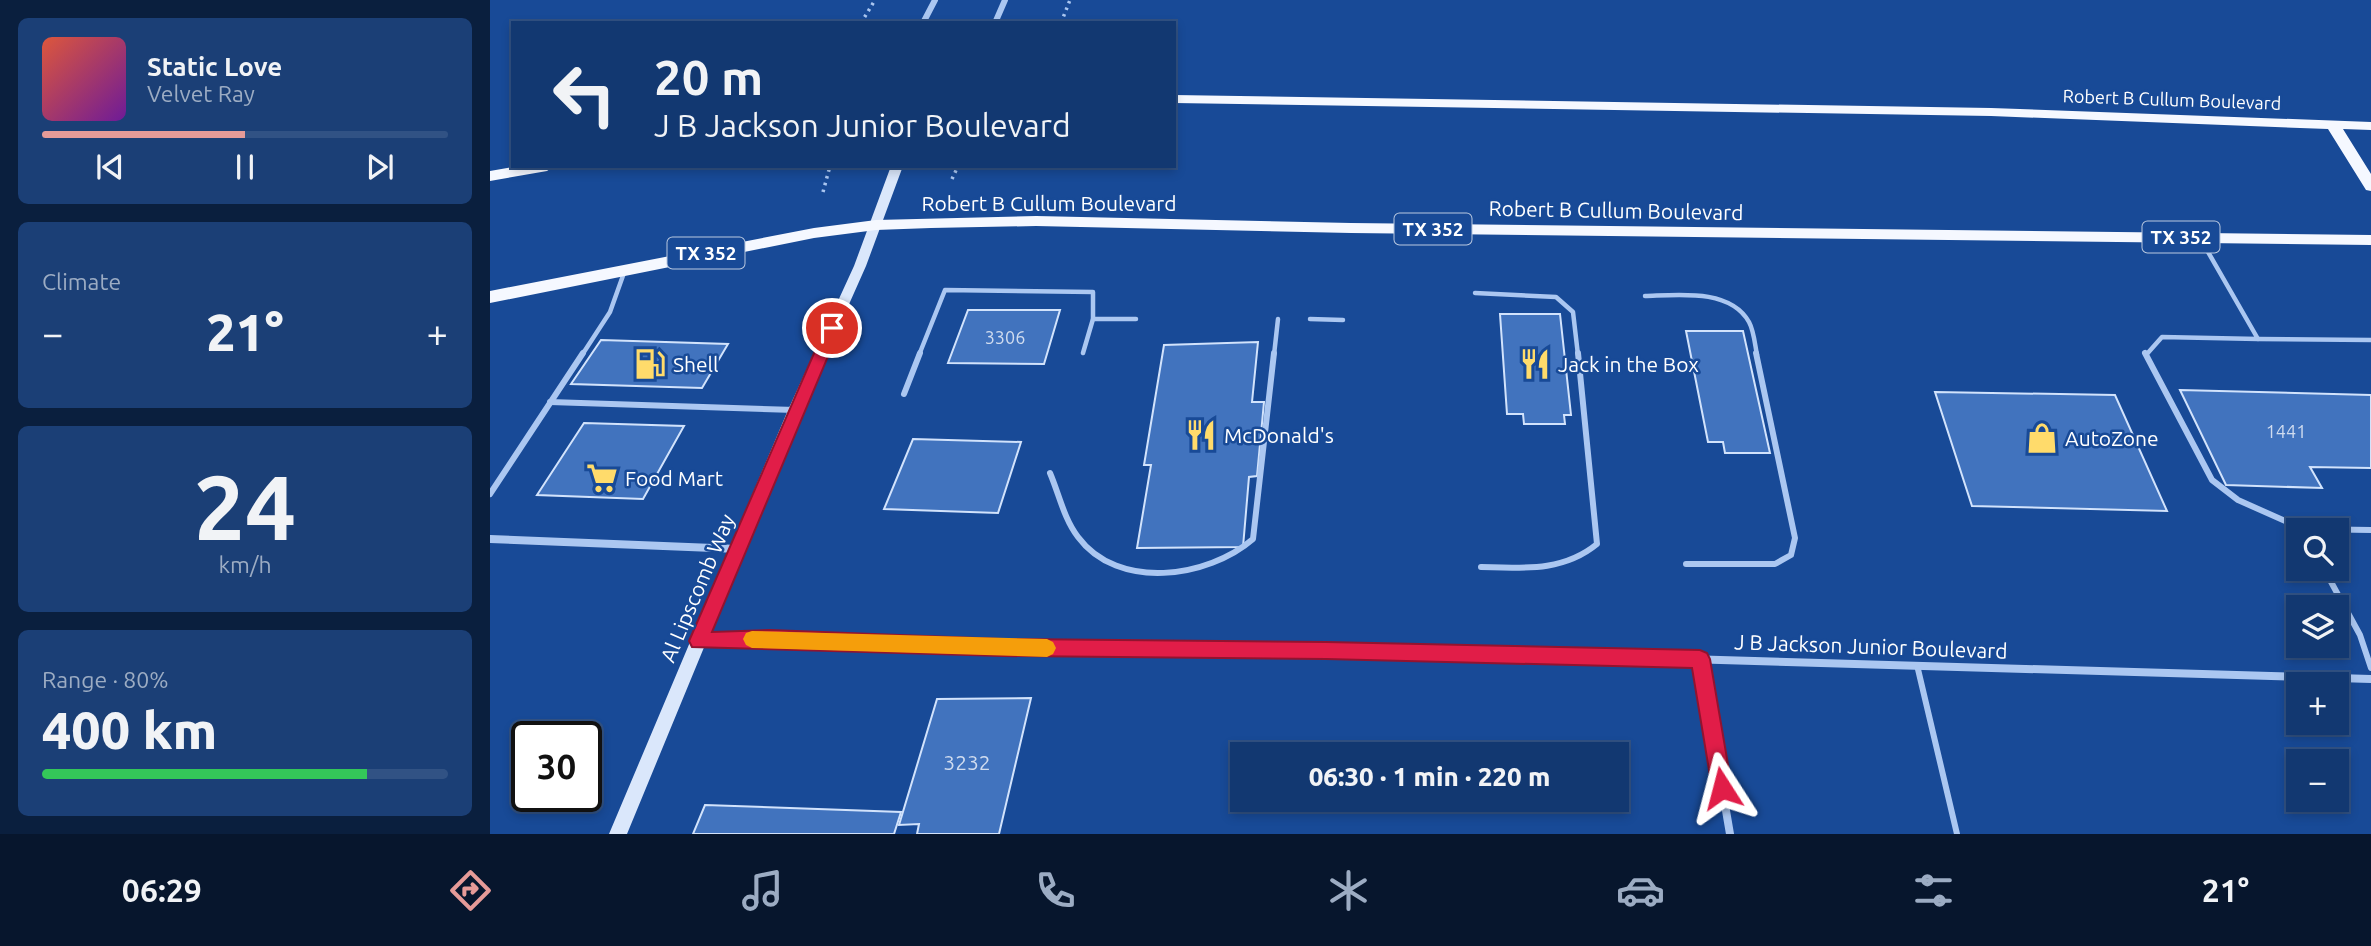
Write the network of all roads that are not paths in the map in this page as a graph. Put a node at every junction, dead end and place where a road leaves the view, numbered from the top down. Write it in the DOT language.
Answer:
graph roads {
  1 [pos="935,0"];
  2 [pos="1005,0"];
  3 [pos="924,21"];
  4 [pos="996,21"];
  5 [pos="1176,99"];
  6 [pos="2333,125"];
  7 [pos="2371,126"];
  8 [pos="536,168"];
  9 [pos="896,168"];
  10 [pos="490,176"];
  11 [pos="2371,186"];
  12 [pos="876,225"];
  13 [pos="2199,237"];
  14 [pos="2371,240"];
  15 [pos="626,269"];
  16 [pos="1475,293"];
  17 [pos="1645,296"];
  18 [pos="490,297"];
  19 [pos="1093,319"];
  20 [pos="1136,319"];
  21 [pos="1278,319"];
  22 [pos="1310,319"];
  23 [pos="1343,320"];
  24 [pos="2258,338"];
  25 [pos="2371,340"];
  26 [pos="1083,353"];
  27 [pos="904,394"];
  28 [pos="550,402"];
  29 [pos="795,410"];
  30 [pos="1050,473"];
  31 [pos="490,494"];
  32 [pos="2286,522"];
  33 [pos="2349,530"];
  34 [pos="2371,530"];
  35 [pos="490,539"];
  36 [pos="739,549"];
  37 [pos="1686,564"];
  38 [pos="1482,568"];
  39 [pos="2331,581"];
  40 [pos="699,641"];
  41 [pos="1700,659"];
  42 [pos="1917,665"];
  43 [pos="2371,668"];
  44 [pos="2371,679"];
  45 [pos="618,834"];
  46 [pos="1730,834"];
  47 [pos="1957,834"];
  1 -- 3 [label="street"];
  2 -- 4 [label="street"];
  5 -- 6 [label="main road, Robert B Cullum Boulevard"];
  6 -- 7 [label="main road, Robert B Cullum Boulevard"];
  6 -- 11 [label="main road"];
  8 -- 10 [label="main road"];
  9 -- 12 [label="street, Al Lipscomb Way"];
  12 -- 13 [label="main road, Robert B Cullum Boulevard / TX 352"];
  12 -- 15 [label="main road, Robert B Cullum Boulevard / TX 352"];
  12 -- 29 [label="street, Al Lipscomb Way"];
  13 -- 14 [label="main road, Robert B Cullum Boulevard / TX 352"];
  13 -- 24 [label="lane"];
  15 -- 18 [label="main road, Robert B Cullum Boulevard / TX 352"];
  15 -- 28 [label="lane"];
  16 -- 38 [label="lane"];
  17 -- 37 [label="lane"];
  19 -- 20 [label="lane"];
  19 -- 26 [label="lane"];
  19 -- 27 [label="lane"];
  21 -- 30 [label="lane"];
  22 -- 23 [label="lane"];
  24 -- 25 [label="lane"];
  24 -- 32 [label="lane"];
  28 -- 29 [label="lane"];
  28 -- 31 [label="lane"];
  29 -- 36 [label="street, Al Lipscomb Way"];
  33 -- 34 [label="lane"];
  35 -- 36 [label="street"];
  36 -- 40 [label="street, Al Lipscomb Way"];
  39 -- 43 [label="lane"];
  40 -- 41 [label="street, J B Jackson Junior Boulevard"];
  40 -- 45 [label="street, Al Lipscomb Way"];
  41 -- 42 [label="street, J B Jackson Junior Boulevard"];
  41 -- 46 [label="street"];
  42 -- 44 [label="street, J B Jackson Junior Boulevard"];
  42 -- 47 [label="lane"];
}
